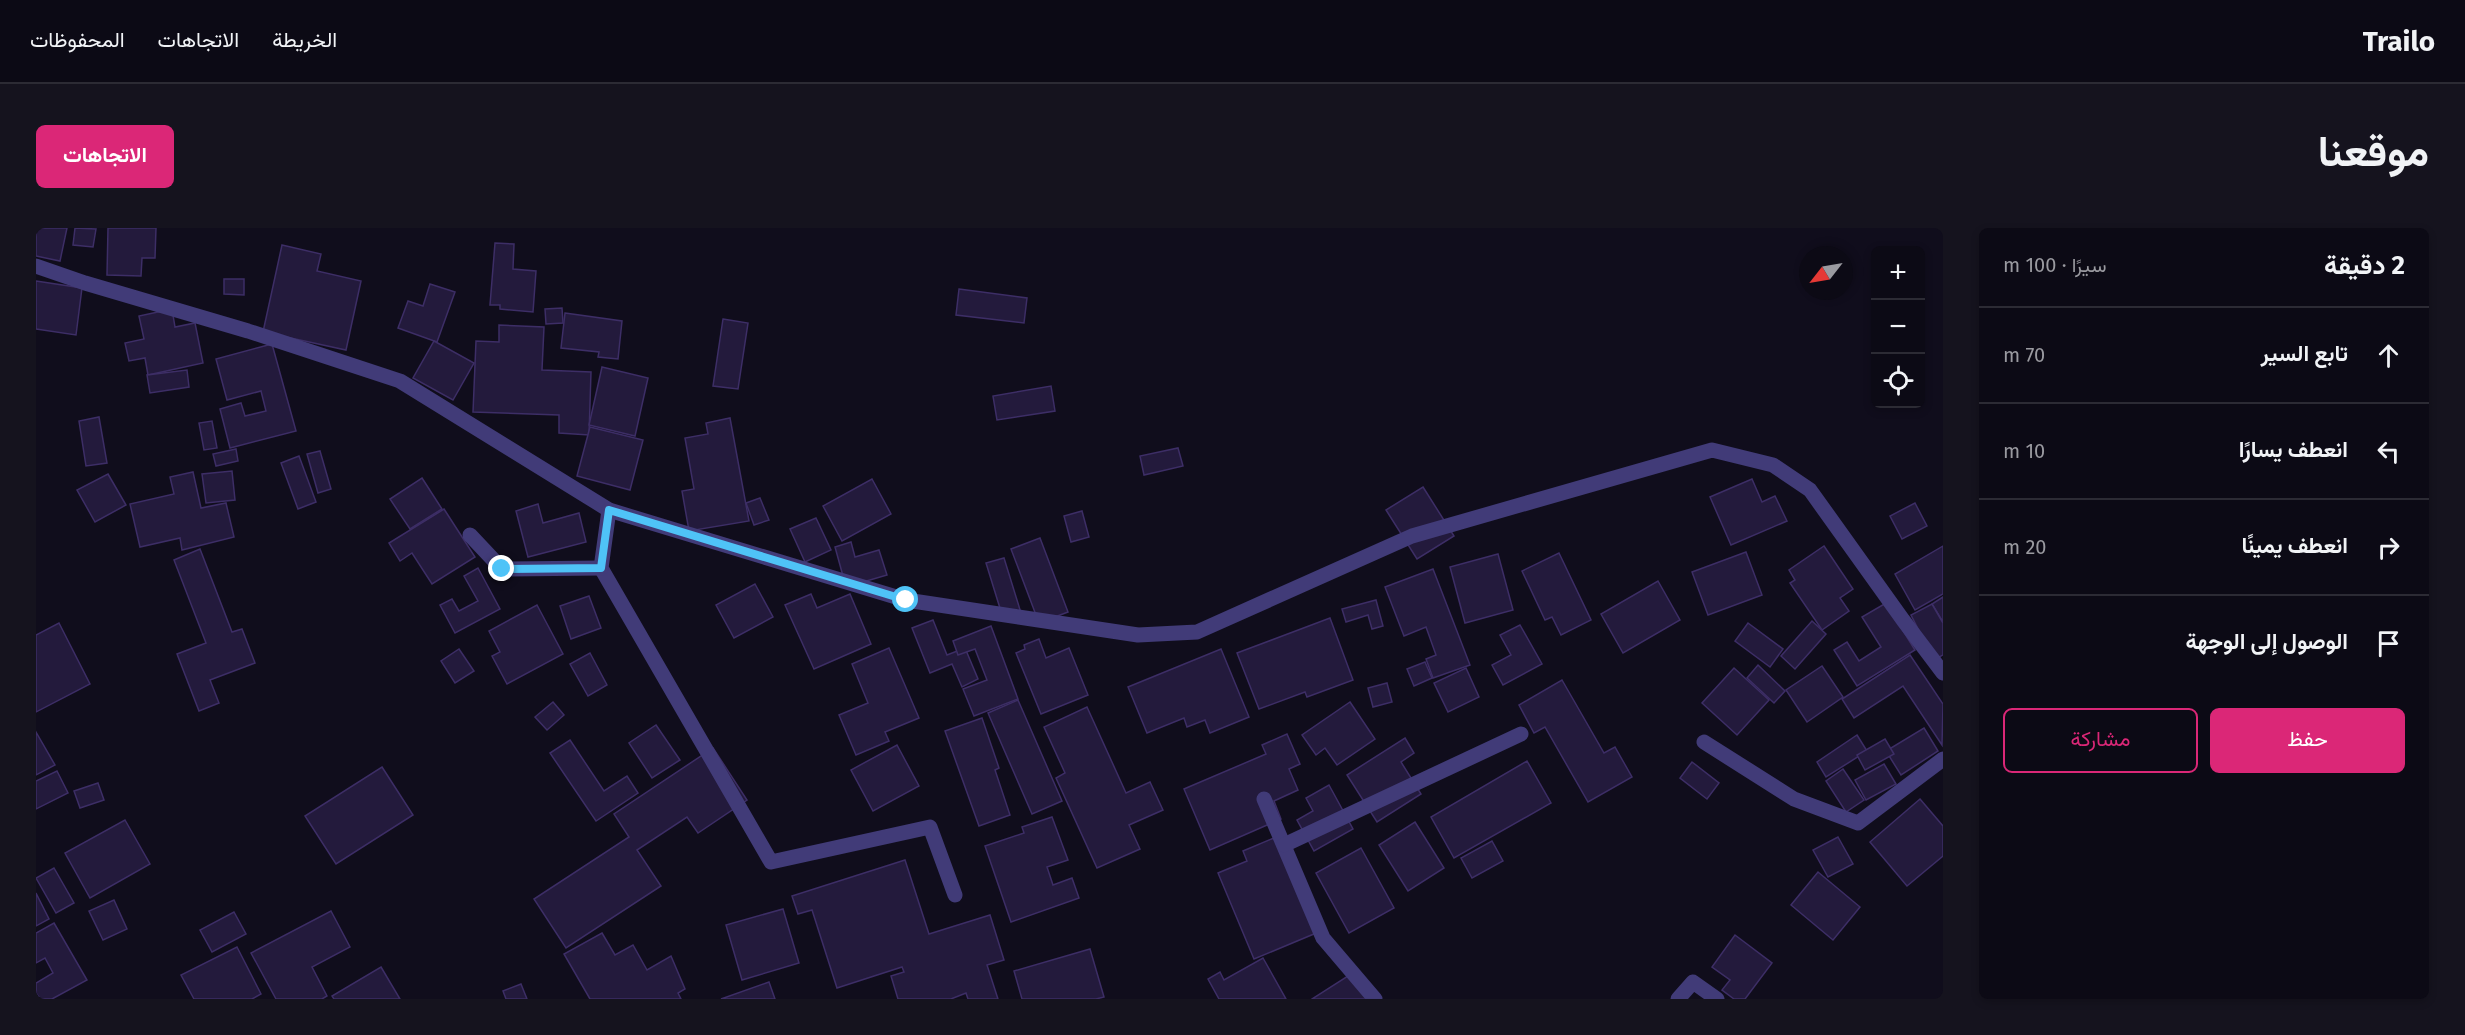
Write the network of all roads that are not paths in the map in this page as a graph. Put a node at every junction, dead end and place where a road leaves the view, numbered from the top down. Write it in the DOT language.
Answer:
graph roads {
  1 [pos="36,266"];
  2 [pos="609,510"];
  3 [pos="470,535"];
  4 [pos="601,568"];
  5 [pos="1943,673"];
  6 [pos="1521,734"];
  7 [pos="1704,742"];
  8 [pos="1943,759"];
  9 [pos="1264,799"];
  10 [pos="1284,845"];
  11 [pos="955,895"];
  12 [pos="1375,999"];
  13 [pos="1678,999"];
  14 [pos="1717,999"];
  1 -- 2 [label="street"];
  2 -- 4 [label="street"];
  2 -- 5 [label="street"];
  3 -- 4 [label="street"];
  4 -- 11 [label="street"];
  6 -- 10 [label="street"];
  7 -- 8 [label="street"];
  9 -- 10 [label="street"];
  10 -- 12 [label="street"];
  13 -- 14 [label="street"];
}
